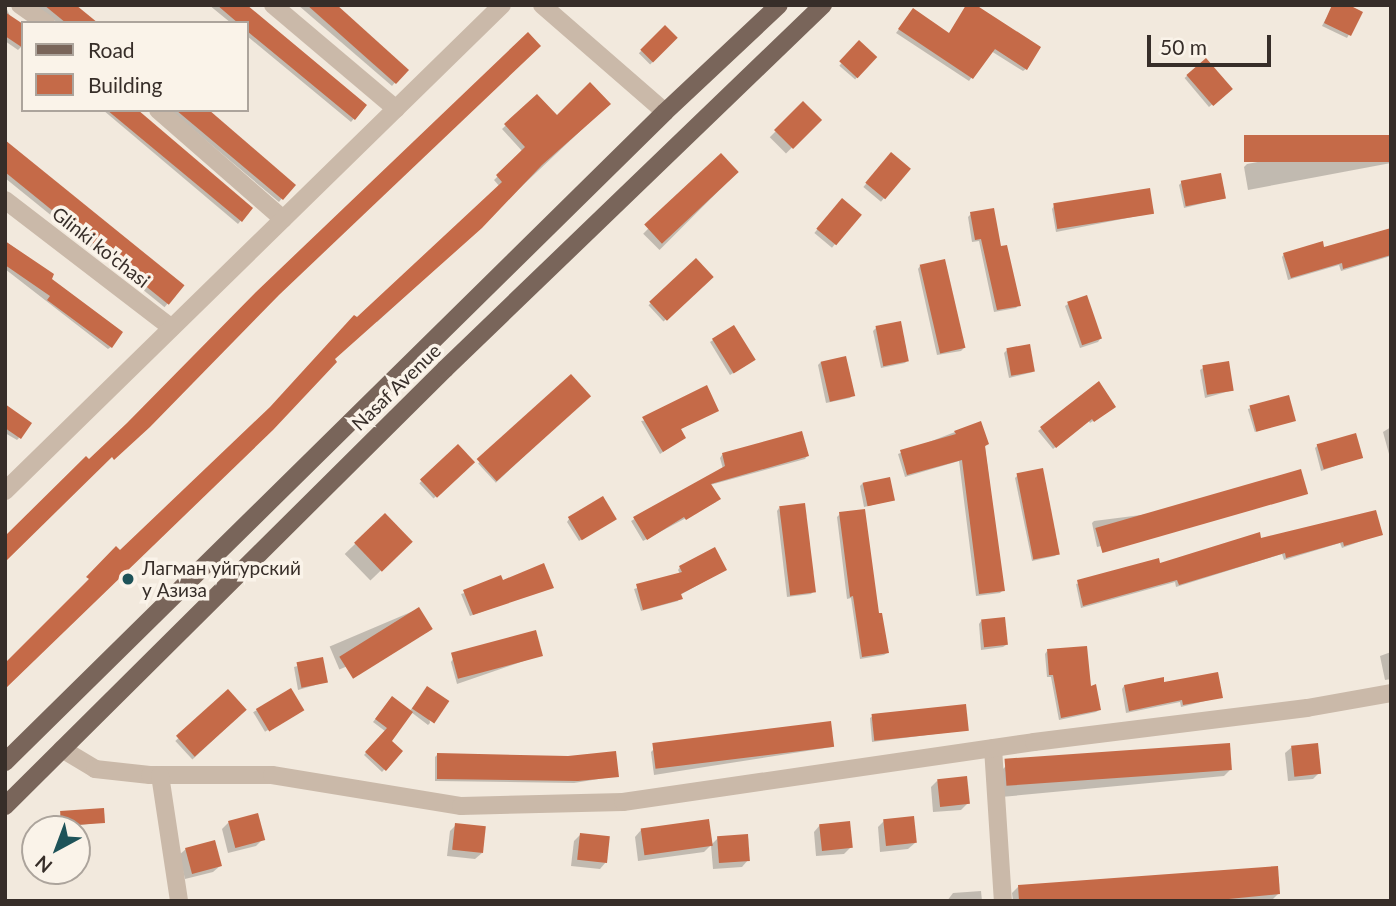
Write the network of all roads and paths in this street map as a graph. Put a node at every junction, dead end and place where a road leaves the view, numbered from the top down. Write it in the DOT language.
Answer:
graph roads {
  1 [pos="20,5"];
  2 [pos="273,5"];
  3 [pos="502,5"];
  4 [pos="542,5"];
  5 [pos="779,5"];
  6 [pos="823,5"];
  7 [pos="43,21"];
  8 [pos="396,109"];
  9 [pos="160,112"];
  10 [pos="665,112"];
  11 [pos="5,200"];
  12 [pos="283,219"];
  13 [pos="172,328"];
  14 [pos="8,483"];
  15 [pos="1391,693"];
  16 [pos="993,748"];
  17 [pos="62,749"];
  18 [pos="5,762"];
  19 [pos="160,775"];
  20 [pos="5,806"];
  21 [pos="179,901"];
  22 [pos="1003,901"];
  1 -- 7 [label="street"];
  2 -- 8 [label="street"];
  3 -- 8 [label="street"];
  4 -- 10 [label="street"];
  5 -- 10 [label="main road, Nasaf Avenue"];
  6 -- 17 [label="main road, Nasaf Avenue"];
  8 -- 12 [label="street"];
  9 -- 12 [label="street"];
  10 -- 18 [label="main road, Nasaf Avenue"];
  11 -- 13 [label="street, Glinki ko'chasi"];
  12 -- 13 [label="street"];
  13 -- 14 [label="street"];
  15 -- 16 [label="street"];
  16 -- 19 [label="street"];
  16 -- 22 [label="street"];
  17 -- 19 [label="street"];
  17 -- 20 [label="main road, Nasaf Avenue"];
  19 -- 21 [label="street"];
}
